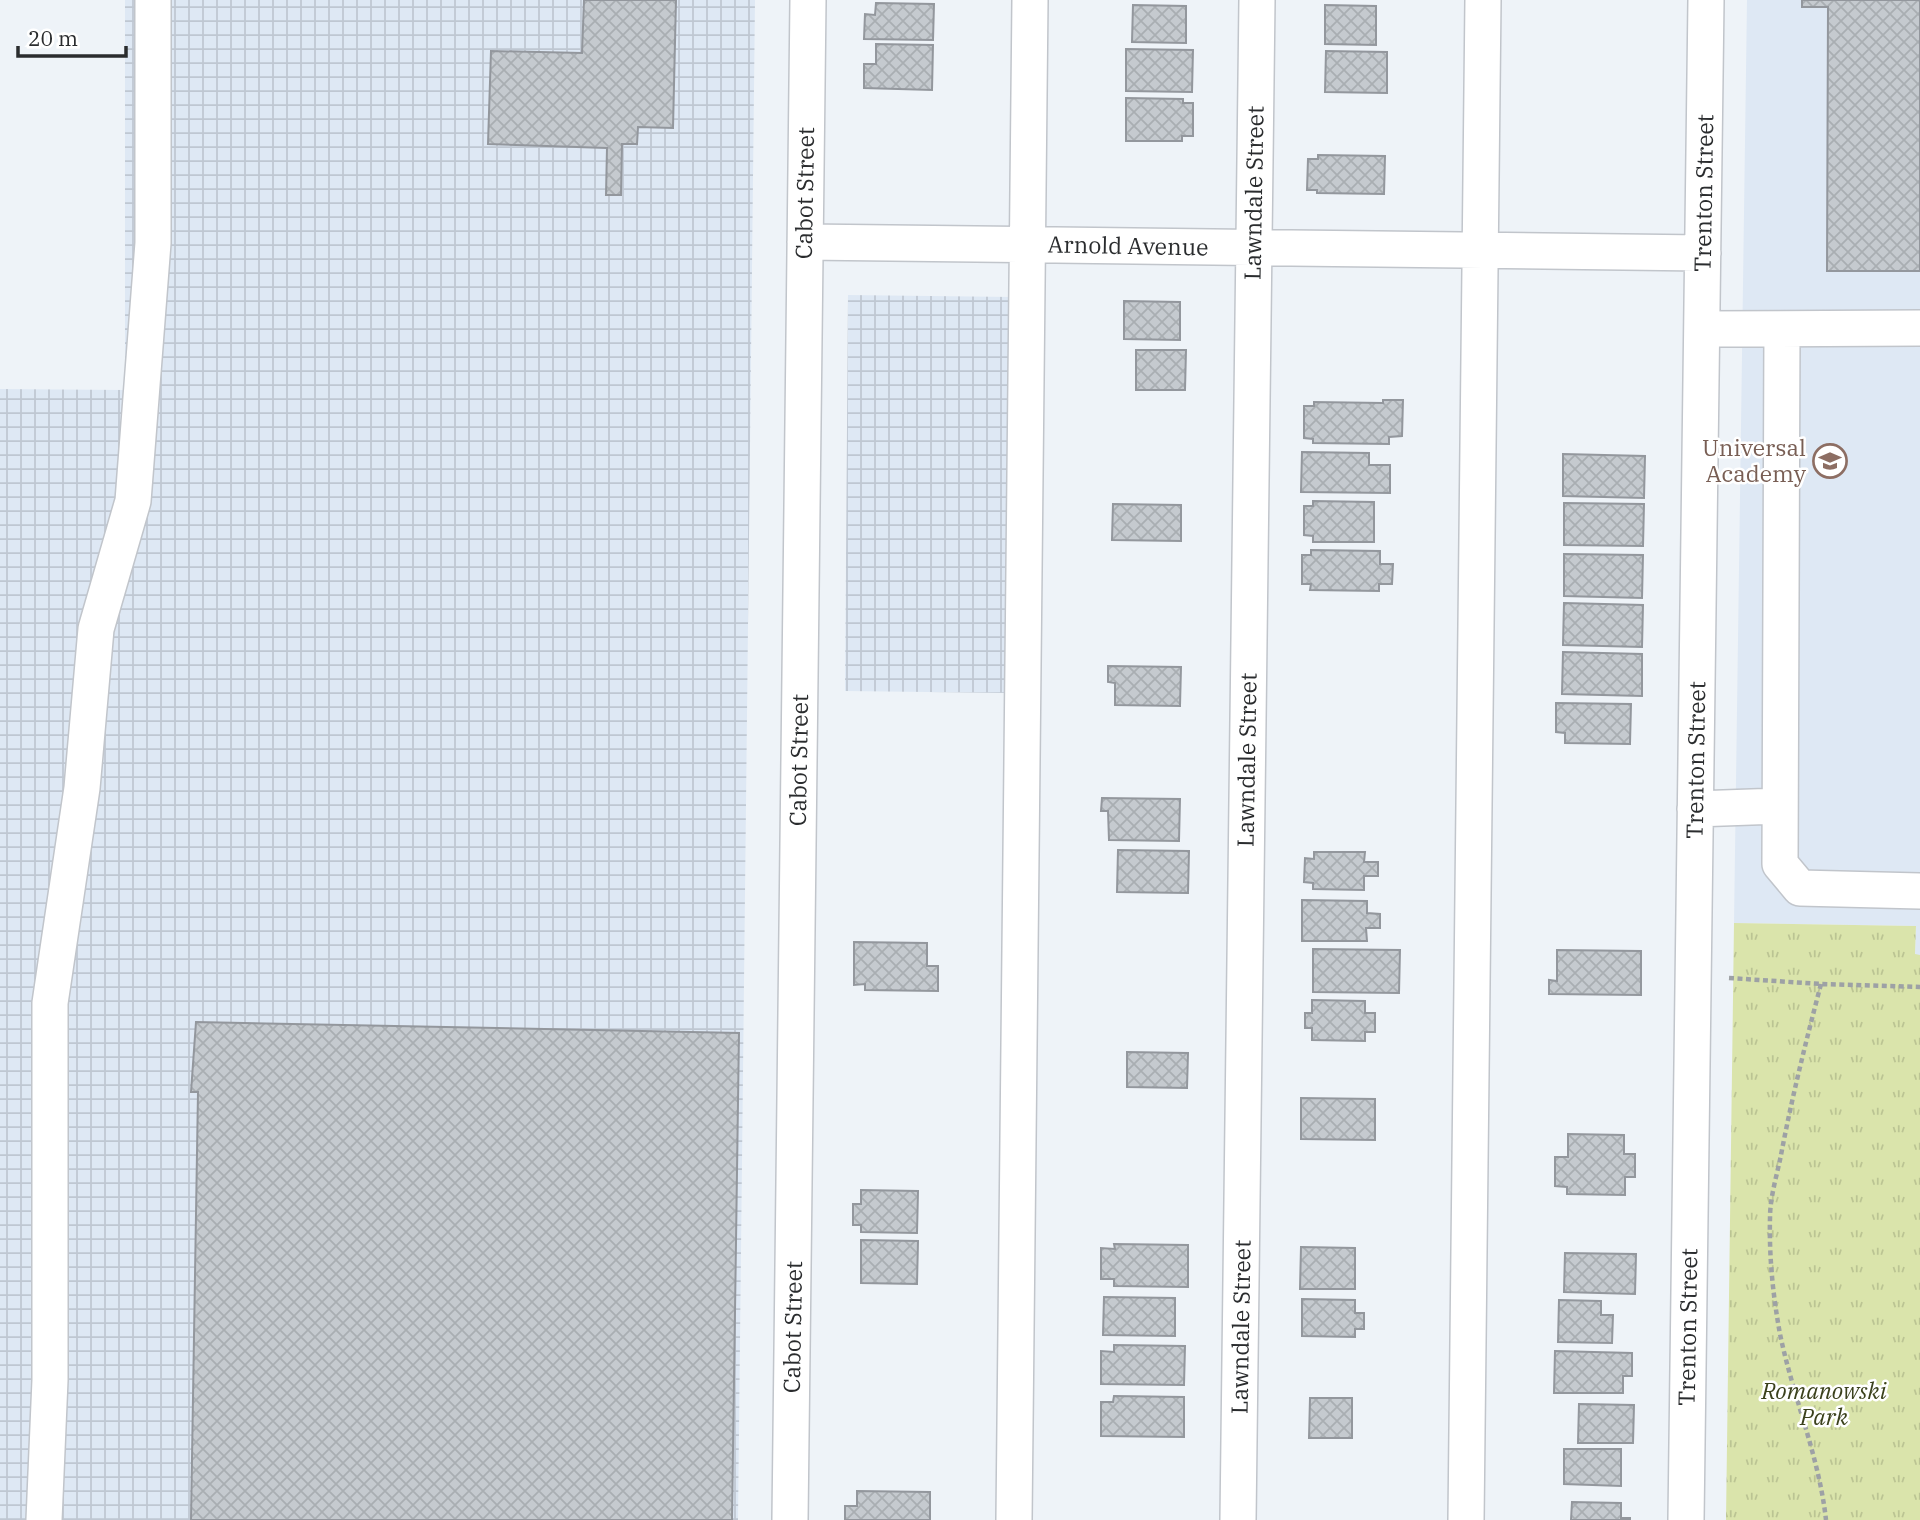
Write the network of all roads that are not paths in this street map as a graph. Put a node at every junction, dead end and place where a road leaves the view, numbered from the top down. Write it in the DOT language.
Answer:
graph roads {
  1 [pos="153,0"];
  2 [pos="808,0"];
  3 [pos="1030,0"];
  4 [pos="1257,0"];
  5 [pos="1483,0"];
  6 [pos="1706,0"];
  7 [pos="805,242"];
  8 [pos="1027,245"];
  9 [pos="1254,248"];
  10 [pos="1479,250"];
  11 [pos="1703,253"];
  12 [pos="1920,328"];
  13 [pos="1702,329"];
  14 [pos="1782,329"];
  15 [pos="1780,806"];
  16 [pos="1695,809"];
  17 [pos="1920,891"];
  18 [pos="44,1520"];
  19 [pos="790,1520"];
  20 [pos="1014,1520"];
  21 [pos="1238,1520"];
  22 [pos="1466,1520"];
  23 [pos="1686,1520"];
  1 -- 18 [label="street"];
  2 -- 7 [label="street, Cabot Street"];
  3 -- 8 [label="street"];
  4 -- 9 [label="street, Lawndale Street"];
  5 -- 10 [label="street"];
  6 -- 11 [label="street, Trenton Street"];
  7 -- 8 [label="street, Arnold Avenue"];
  7 -- 19 [label="street, Cabot Street"];
  8 -- 9 [label="street, Arnold Avenue"];
  8 -- 20 [label="street"];
  9 -- 10 [label="street, Arnold Avenue"];
  9 -- 21 [label="street, Lawndale Street"];
  10 -- 11 [label="street, Arnold Avenue"];
  10 -- 22 [label="street"];
  11 -- 13 [label="street, Trenton Street"];
  12 -- 14 [label="street"];
  13 -- 14 [label="street"];
  13 -- 16 [label="street, Trenton Street"];
  14 -- 15 [label="street"];
  15 -- 16 [label="street"];
  15 -- 17 [label="street"];
  16 -- 23 [label="street, Trenton Street"];
}
